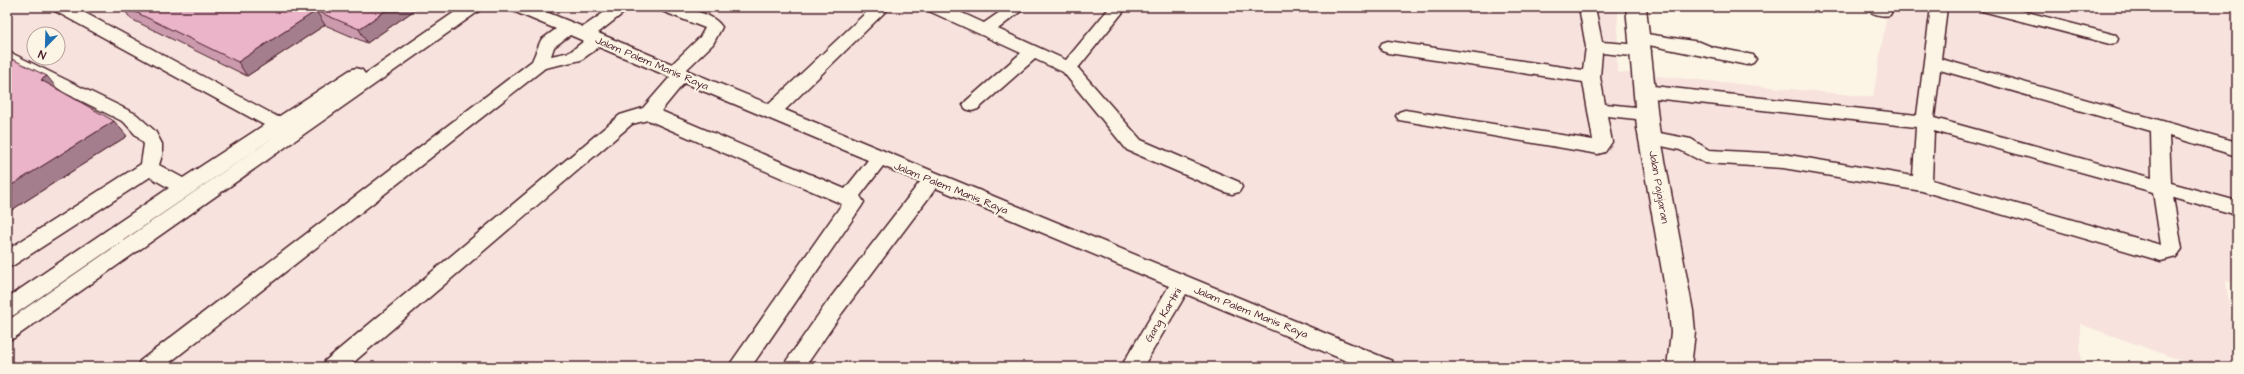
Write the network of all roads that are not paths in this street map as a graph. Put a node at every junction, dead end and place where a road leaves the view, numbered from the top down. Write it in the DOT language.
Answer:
graph roads {
  1 [pos="61,7"];
  2 [pos="456,7"];
  3 [pos="473,7"];
  4 [pos="519,7"];
  5 [pos="624,7"];
  6 [pos="668,7"];
  7 [pos="882,7"];
  8 [pos="935,7"];
  9 [pos="1018,7"];
  10 [pos="1119,7"];
  11 [pos="1587,7"];
  12 [pos="1636,7"];
  13 [pos="1939,7"];
  14 [pos="1988,7"];
  15 [pos="986,30"];
  16 [pos="583,34"];
  17 [pos="2110,39"];
  18 [pos="1641,44"];
  19 [pos="1388,47"];
  20 [pos="1594,47"];
  21 [pos="1032,52"];
  22 [pos="7,56"];
  23 [pos="1747,59"];
  24 [pos="1934,63"];
  25 [pos="539,64"];
  26 [pos="25,65"];
  27 [pos="1069,68"];
  28 [pos="677,73"];
  29 [pos="7,76"];
  30 [pos="1591,77"];
  31 [pos="1644,91"];
  32 [pos="972,104"];
  33 [pos="1597,109"];
  34 [pos="649,113"];
  35 [pos="771,113"];
  36 [pos="1646,114"];
  37 [pos="1405,116"];
  38 [pos="1925,122"];
  39 [pos="278,125"];
  40 [pos="2160,128"];
  41 [pos="1649,137"];
  42 [pos="2237,149"];
  43 [pos="879,158"];
  44 [pos="149,168"];
  45 [pos="932,180"];
  46 [pos="1922,184"];
  47 [pos="184,187"];
  48 [pos="1232,187"];
  49 [pos="2162,187"];
  50 [pos="848,198"];
  51 [pos="2237,208"];
  52 [pos="7,260"];
  53 [pos="1182,283"];
  54 [pos="7,309"];
  55 [pos="7,332"];
  56 [pos="148,367"];
  57 [pos="333,367"];
  58 [pos="739,367"];
  59 [pos="793,367"];
  60 [pos="1132,367"];
  61 [pos="1384,367"];
  62 [pos="1679,367"];
  1 -- 39 [label="street"];
  2 -- 39 [label="street"];
  3 -- 55 [label="street"];
  4 -- 16 [label="street, Jalam Palem Manis Raya"];
  5 -- 16 [label="street"];
  6 -- 28 [label="street"];
  7 -- 35 [label="street"];
  8 -- 15 [label="street"];
  9 -- 15 [label="street"];
  10 -- 27 [label="street"];
  11 -- 20 [label="street"];
  12 -- 18 [label="main road, Jalan Pajajaran"];
  13 -- 24 [label="street"];
  14 -- 17 [label="street"];
  15 -- 21 [label="street"];
  16 -- 25 [label="street"];
  16 -- 25 [label="street"];
  16 -- 28 [label="street, Jalam Palem Manis Raya"];
  18 -- 20 [label="street"];
  18 -- 23 [label="street"];
  18 -- 31 [label="main road, Jalan Pajajaran"];
  19 -- 30 [label="street"];
  20 -- 30 [label="street"];
  21 -- 27 [label="street"];
  21 -- 32 [label="street"];
  22 -- 26 [label="street"];
  24 -- 38 [label="street"];
  24 -- 40 [label="street"];
  25 -- 56 [label="street"];
  26 -- 29 [label="street"];
  26 -- 44 [label="street"];
  27 -- 48 [label="street"];
  28 -- 34 [label="street"];
  28 -- 35 [label="street, Jalam Palem Manis Raya"];
  30 -- 33 [label="street"];
  31 -- 36 [label="main road, Jalan Pajajaran"];
  31 -- 38 [label="street"];
  33 -- 36 [label="street"];
  33 -- 37 [label="street"];
  34 -- 50 [label="street"];
  34 -- 57 [label="street"];
  35 -- 43 [label="street, Jalam Palem Manis Raya"];
  36 -- 41 [label="main road, Jalan Pajajaran"];
  38 -- 46 [label="street"];
  38 -- 49 [label="street"];
  39 -- 47 [label="street"];
  40 -- 42 [label="street"];
  40 -- 49 [label="street"];
  41 -- 46 [label="street"];
  41 -- 62 [label="main road, Jalan Pajajaran"];
  43 -- 45 [label="street, Jalam Palem Manis Raya"];
  43 -- 50 [label="street"];
  44 -- 47 [label="street"];
  44 -- 52 [label="street"];
  45 -- 53 [label="street, Jalam Palem Manis Raya"];
  45 -- 59 [label="street"];
  46 -- 49 [label="street"];
  47 -- 54 [label="street"];
  49 -- 51 [label="street"];
  50 -- 58 [label="street"];
  53 -- 60 [label="street, Gang Kartini"];
  53 -- 61 [label="street, Jalam Palem Manis Raya"];
}
